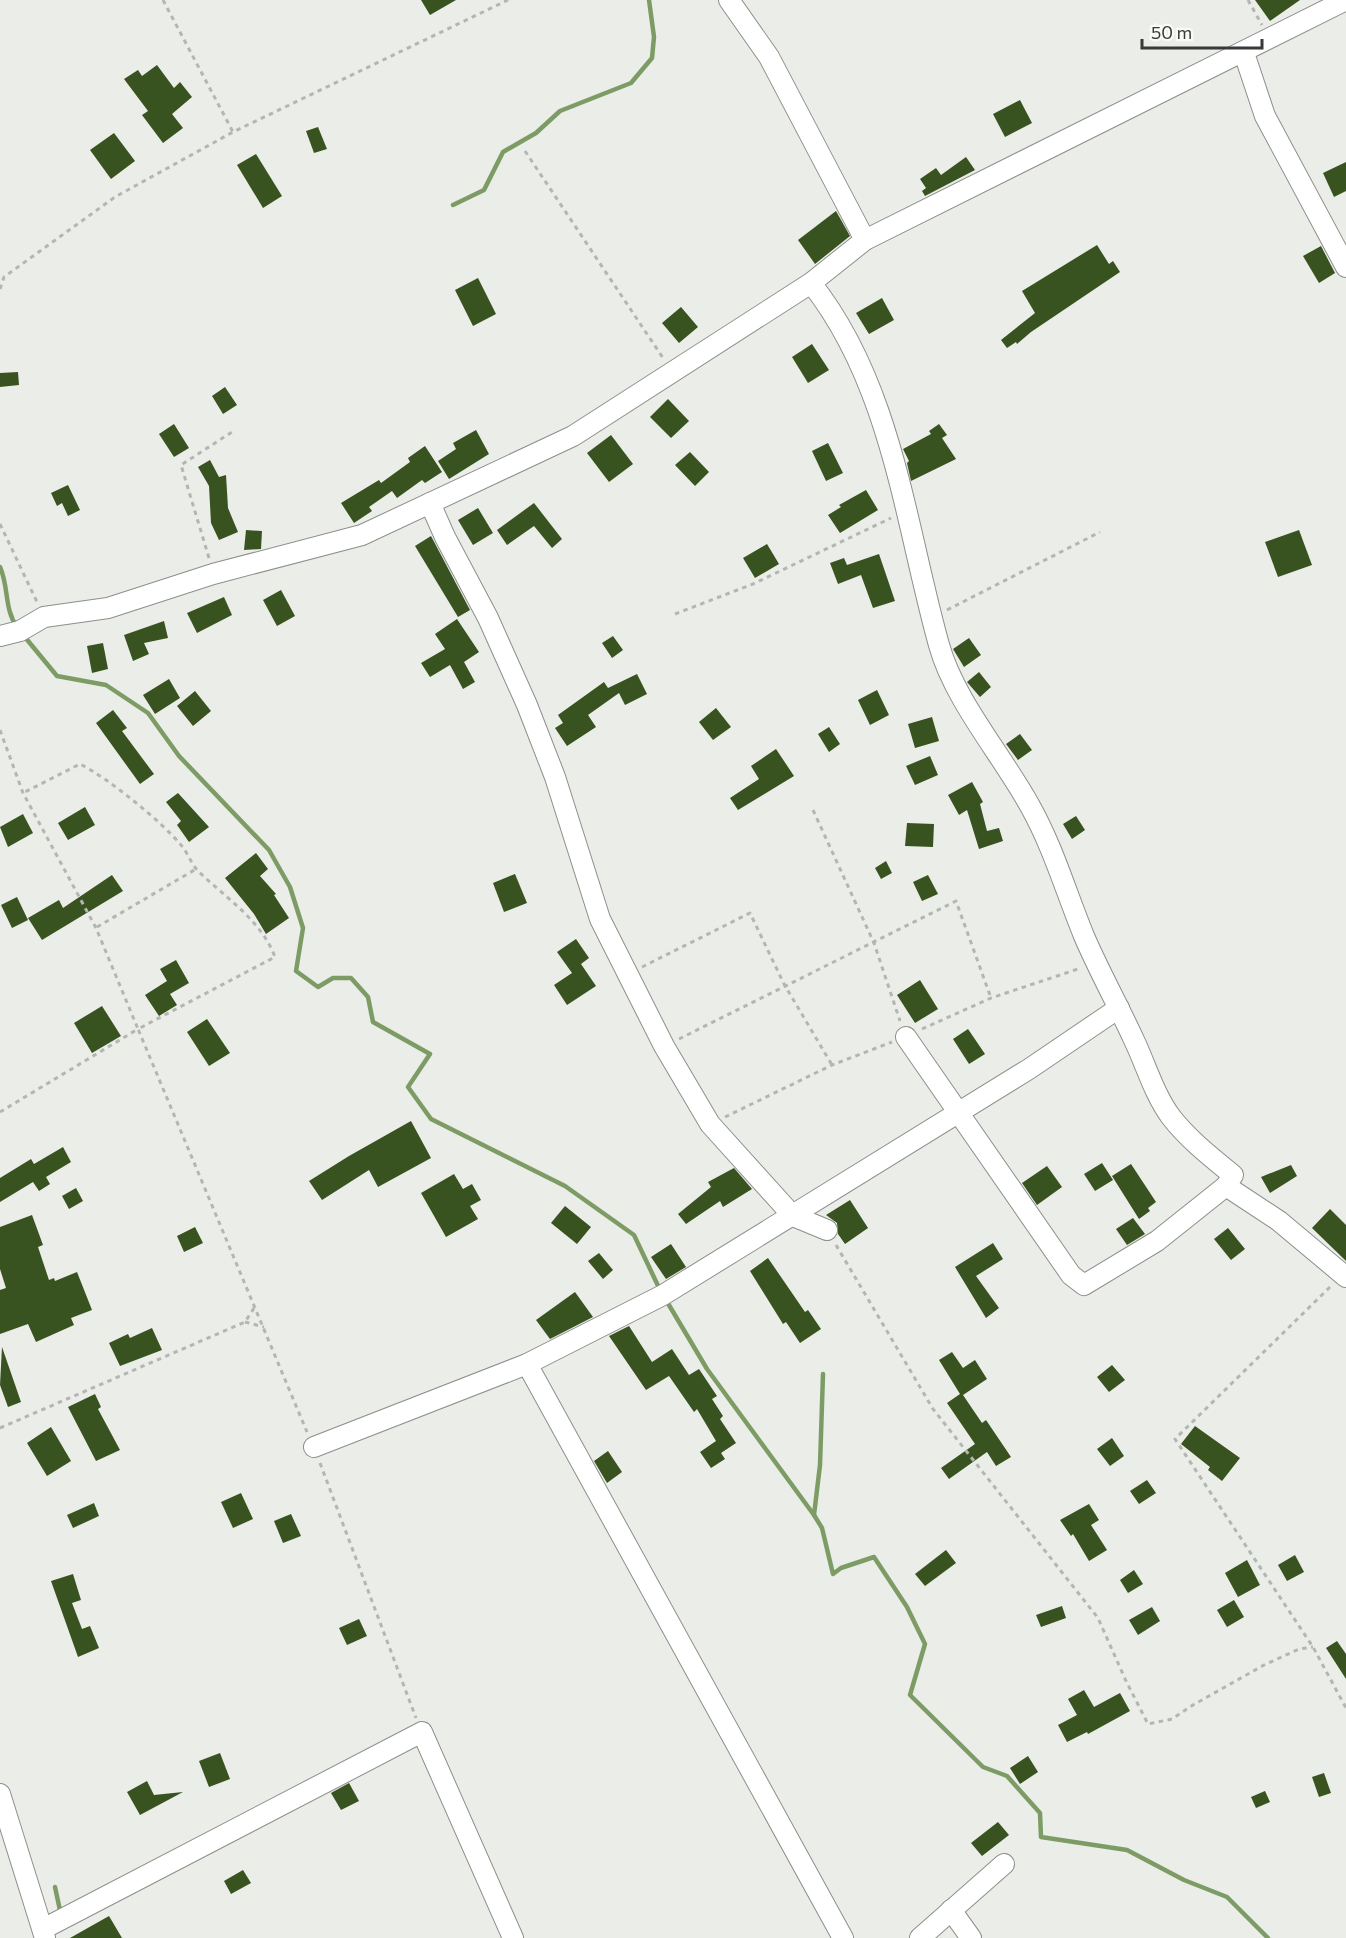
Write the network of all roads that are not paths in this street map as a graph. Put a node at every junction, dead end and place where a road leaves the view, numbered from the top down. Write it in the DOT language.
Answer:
graph roads {
  1 [pos="729,0"];
  2 [pos="1346,0"];
  3 [pos="1244,53"];
  4 [pos="865,240"];
  5 [pos="1346,267"];
  6 [pos="811,283"];
  7 [pos="430,503"];
  8 [pos="0,636"];
  9 [pos="1119,1008"];
  10 [pos="906,1037"];
  11 [pos="957,1112"];
  12 [pos="1226,1186"];
  13 [pos="793,1215"];
  14 [pos="827,1230"];
  15 [pos="1345,1275"];
  16 [pos="526,1364"];
  17 [pos="314,1447"];
  18 [pos="0,1794"];
  19 [pos="1004,1864"];
  20 [pos="951,1910"];
  21 [pos="44,1934"];
  22 [pos="513,1938"];
  23 [pos="843,1938"];
  24 [pos="920,1938"];
  25 [pos="971,1938"];
  1 -- 4 [label="street"];
  2 -- 3 [label="street"];
  3 -- 4 [label="street"];
  3 -- 5 [label="street"];
  4 -- 6 [label="street"];
  6 -- 7 [label="street"];
  6 -- 9 [label="street"];
  7 -- 8 [label="street"];
  7 -- 13 [label="street"];
  9 -- 11 [label="street"];
  9 -- 12 [label="street"];
  10 -- 11 [label="street"];
  11 -- 12 [label="street"];
  11 -- 13 [label="street"];
  12 -- 15 [label="street"];
  13 -- 14 [label="street"];
  13 -- 16 [label="street"];
  16 -- 17 [label="street"];
  16 -- 23 [label="street"];
  18 -- 21 [label="street"];
  19 -- 20 [label="street"];
  20 -- 24 [label="street"];
  20 -- 25 [label="street"];
  21 -- 22 [label="street"];
}
